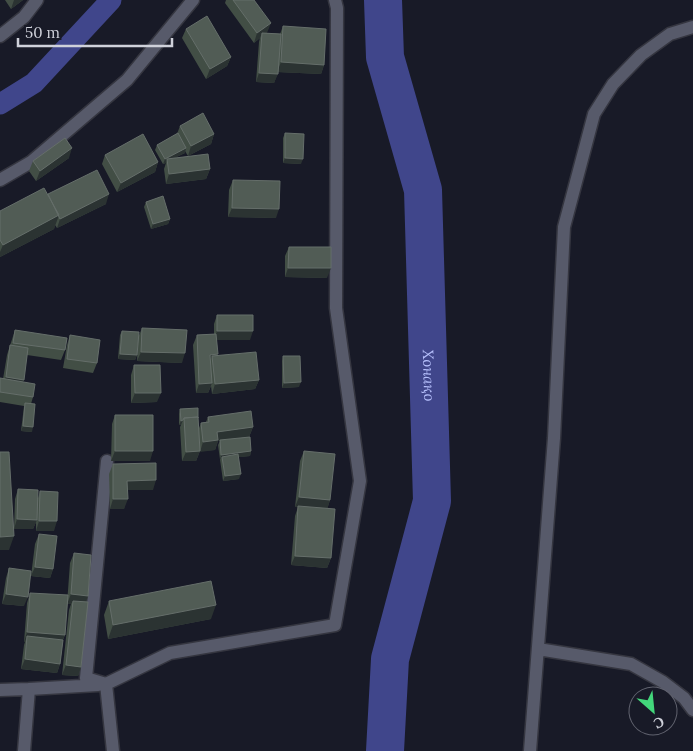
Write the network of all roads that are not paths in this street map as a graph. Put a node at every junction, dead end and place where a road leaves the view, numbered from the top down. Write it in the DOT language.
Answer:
graph roads {
  1 [pos="37,0"];
  2 [pos="193,0"];
  3 [pos="335,0"];
  4 [pos="693,27"];
  5 [pos="0,36"];
  6 [pos="0,180"];
  7 [pos="106,461"];
  8 [pos="538,649"];
  9 [pos="106,684"];
  10 [pos="29,689"];
  11 [pos="0,690"];
  12 [pos="693,710"];
  13 [pos="24,751"];
  14 [pos="113,751"];
  15 [pos="530,751"];
  1 -- 5 [label="street"];
  2 -- 6 [label="street"];
  3 -- 9 [label="street"];
  4 -- 8 [label="street"];
  7 -- 9 [label="street"];
  8 -- 12 [label="street"];
  8 -- 15 [label="street"];
  9 -- 10 [label="street"];
  9 -- 14 [label="street"];
  10 -- 11 [label="street"];
  10 -- 13 [label="street"];
}
